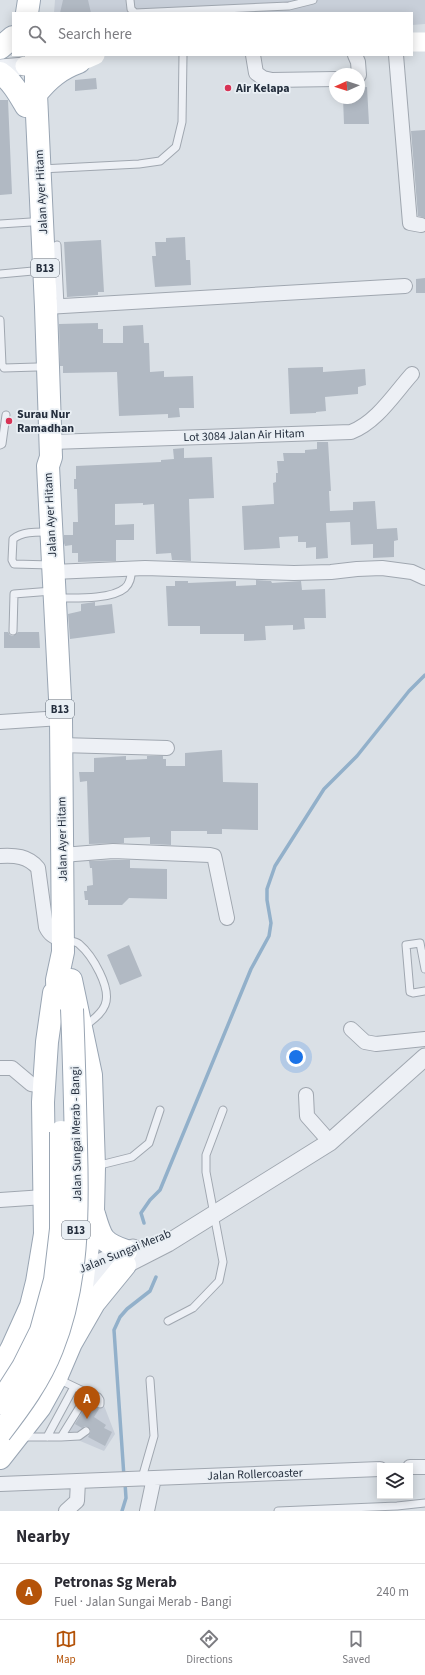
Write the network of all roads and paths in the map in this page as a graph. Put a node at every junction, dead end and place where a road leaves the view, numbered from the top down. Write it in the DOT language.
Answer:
graph roads {
  1 [pos="29,0"];
  2 [pos="36,0"];
  3 [pos="314,0"];
  4 [pos="129,1"];
  5 [pos="289,3"];
  6 [pos="27,12"];
  7 [pos="37,12"];
  8 [pos="134,12"];
  9 [pos="150,12"];
  10 [pos="12,38"];
  11 [pos="413,42"];
  12 [pos="425,42"];
  13 [pos="0,48"];
  14 [pos="0,51"];
  15 [pos="12,54"];
  16 [pos="183,56"];
  17 [pos="253,56"];
  18 [pos="355,56"];
  19 [pos="396,56"];
  20 [pos="27,58"];
  21 [pos="87,58"];
  22 [pos="0,68"];
  23 [pos="358,68"];
  24 [pos="0,73"];
  25 [pos="329,80"];
  26 [pos="31,100"];
  27 [pos="40,170"];
  28 [pos="31,222"];
  29 [pos="0,224"];
  30 [pos="421,225"];
  31 [pos="57,245"];
  32 [pos="33,271"];
  33 [pos="0,274"];
  34 [pos="405,286"];
  35 [pos="53,307"];
  36 [pos="0,320"];
  37 [pos="37,367"];
  38 [pos="412,374"];
  39 [pos="6,414"];
  40 [pos="51,442"];
  41 [pos="0,446"];
  42 [pos="48,466"];
  43 [pos="51,532"];
  44 [pos="132,568"];
  45 [pos="425,578"];
  46 [pos="54,581"];
  47 [pos="13,631"];
  48 [pos="60,718"];
  49 [pos="0,722"];
  50 [pos="61,745"];
  51 [pos="167,748"];
  52 [pos="62,855"];
  53 [pos="0,856"];
  54 [pos="227,918"];
  55 [pos="62,946"];
  56 [pos="425,969"];
  57 [pos="64,980"];
  58 [pos="425,991"];
  59 [pos="65,1009"];
  60 [pos="82,1029"];
  61 [pos="351,1029"];
  62 [pos="425,1038"];
  63 [pos="425,1057"];
  64 [pos="0,1068"];
  65 [pos="44,1086"];
  66 [pos="306,1095"];
  67 [pos="160,1110"];
  68 [pos="223,1110"];
  69 [pos="330,1142"];
  70 [pos="94,1167"];
  71 [pos="44,1197"];
  72 [pos="0,1200"];
  73 [pos="93,1211"];
  74 [pos="214,1215"];
  75 [pos="45,1234"];
  76 [pos="90,1236"];
  77 [pos="125,1258"];
  78 [pos="83,1276"];
  79 [pos="37,1282"];
  80 [pos="31,1306"];
  81 [pos="79,1312"];
  82 [pos="168,1321"];
  83 [pos="71,1343"];
  84 [pos="0,1370"];
  85 [pos="150,1380"];
  86 [pos="70,1385"];
  87 [pos="0,1403"];
  88 [pos="100,1404"];
  89 [pos="86,1431"];
  90 [pos="9,1435"];
  91 [pos="48,1437"];
  92 [pos="61,1437"];
  93 [pos="0,1458"];
  94 [pos="413,1467"];
  95 [pos="425,1467"];
  96 [pos="377,1469"];
  97 [pos="136,1478"];
  98 [pos="78,1481"];
  99 [pos="0,1484"];
  100 [pos="425,1503"];
  101 [pos="66,1511"];
  102 [pos="147,1511"];
  103 [pos="278,1511"];
  1 -- 6 [label="main road"];
  2 -- 7 [label="main road"];
  3 -- 5 [label="lane"];
  4 -- 8 [label="lane"];
  5 -- 9 [label="lane"];
  10 -- 13 [label="main road"];
  11 -- 12 [label="main road"];
  14 -- 15 [label="street"];
  16 -- 27 [label="lane"];
  17 -- 25 [label="street"];
  18 -- 23 [label="street"];
  19 -- 30 [label="street"];
  20 -- 21 [label="main road"];
  20 -- 22 [label="street"];
  20 -- 26 [label="main road"];
  21 -- 26 [label="main road"];
  24 -- 26 [label="main road"];
  26 -- 27 [label="main road, Jalan Ayer Hitam / B13"];
  26 -- 28 [label="main road"];
  27 -- 35 [label="main road, Jalan Ayer Hitam / B13"];
  28 -- 29 [label="lane"];
  28 -- 32 [label="main road"];
  31 -- 35 [label="lane"];
  32 -- 33 [label="lane"];
  32 -- 37 [label="main road"];
  34 -- 35 [label="street"];
  35 -- 40 [label="main road, Jalan Ayer Hitam / B13"];
  36 -- 37 [label="lane"];
  37 -- 42 [label="main road"];
  38 -- 40 [label="street, Lot 3084 Jalan Air Hitam"];
  39 -- 41 [label="lane"];
  40 -- 42 [label="main road, Jalan Ayer Hitam / B13"];
  42 -- 43 [label="main road, Jalan Ayer Hitam / B13"];
  43 -- 46 [label="main road, Jalan Ayer Hitam / B13"];
  43 -- 46 [label="lane"];
  44 -- 45 [label="street"];
  44 -- 46 [label="street"];
  44 -- 46 [label="lane"];
  46 -- 47 [label="lane"];
  46 -- 48 [label="main road, Jalan Ayer Hitam / B13"];
  48 -- 49 [label="street"];
  48 -- 50 [label="main road, Jalan Ayer Hitam / B13"];
  50 -- 51 [label="street"];
  50 -- 52 [label="main road, Jalan Ayer Hitam / B13"];
  52 -- 54 [label="street"];
  52 -- 55 [label="main road, Jalan Ayer Hitam / B13"];
  53 -- 55 [label="street"];
  55 -- 57 [label="main road, Jalan Ayer Hitam / B13"];
  55 -- 60 [label="lane"];
  56 -- 58 [label="lane"];
  57 -- 59 [label="main road, Jalan Ayer Hitam / B13"];
  57 -- 60 [label="main road"];
  57 -- 65 [label="main road"];
  59 -- 87 [label="main road, Jalan Sungai Merab - Bangi / B13, bridge"];
  59 -- 90 [label="main road, Jalan Sungai Merab - Bangi / B13, bridge"];
  60 -- 70 [label="main road"];
  61 -- 62 [label="street"];
  63 -- 69 [label="street, Jalan Sungai Merab"];
  64 -- 65 [label="street"];
  65 -- 71 [label="main road"];
  66 -- 69 [label="street"];
  67 -- 70 [label="lane"];
  68 -- 74 [label="lane"];
  69 -- 74 [label="street, Jalan Sungai Merab"];
  70 -- 73 [label="main road"];
  71 -- 72 [label="street"];
  71 -- 75 [label="main road"];
  73 -- 76 [label="main road"];
  73 -- 77 [label="main road"];
  74 -- 77 [label="street, Jalan Sungai Merab"];
  74 -- 82 [label="lane"];
  75 -- 76 [label="main road"];
  75 -- 79 [label="main road"];
  76 -- 78 [label="main road"];
  77 -- 78 [label="street, Jalan Sungai Merab"];
  77 -- 83 [label="main road"];
  78 -- 79 [label="street, Jalan Sungai Merab"];
  78 -- 81 [label="main road"];
  79 -- 80 [label="main road"];
  80 -- 81 [label="main road"];
  80 -- 84 [label="main road"];
  81 -- 83 [label="main road"];
  83 -- 86 [label="main road"];
  85 -- 97 [label="lane"];
  86 -- 88 [label="lane"];
  86 -- 90 [label="main road"];
  86 -- 91 [label="lane"];
  86 -- 92 [label="lane"];
  89 -- 92 [label="lane"];
  90 -- 91 [label="lane"];
  90 -- 93 [label="main road"];
  91 -- 92 [label="lane"];
  94 -- 95 [label="street"];
  96 -- 97 [label="street, Jalan Rollercoaster"];
  97 -- 98 [label="street, Jalan Rollercoaster"];
  97 -- 102 [label="street"];
  98 -- 99 [label="street, Jalan Rollercoaster"];
  98 -- 101 [label="street"];
  100 -- 103 [label="lane"];
}
